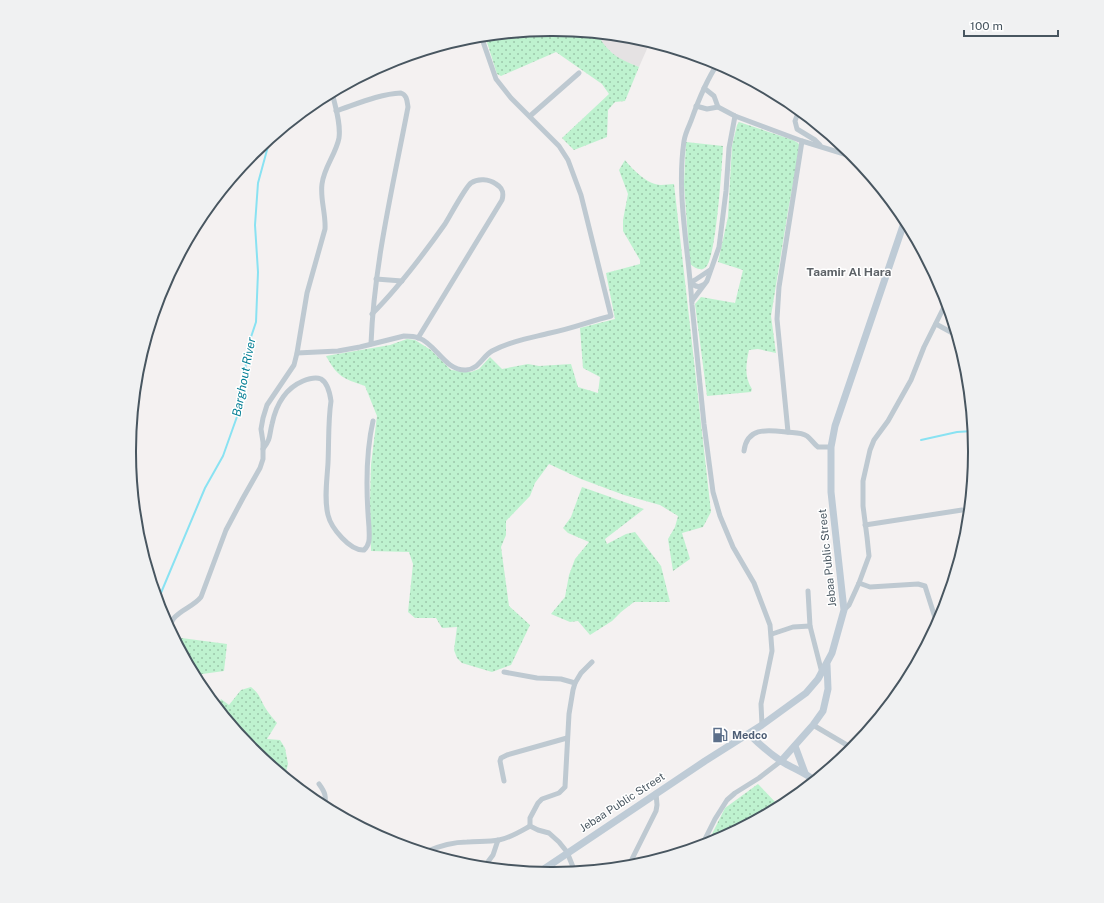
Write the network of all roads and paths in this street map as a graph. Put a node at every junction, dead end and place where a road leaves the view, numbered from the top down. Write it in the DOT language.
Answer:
graph roads {
  1 [pos="483,42"];
  2 [pos="714,69"];
  3 [pos="579,73"];
  4 [pos="704,88"];
  5 [pos="333,98"];
  6 [pos="696,106"];
  7 [pos="718,107"];
  8 [pos="336,111"];
  9 [pos="530,116"];
  10 [pos="735,116"];
  11 [pos="797,116"];
  12 [pos="802,141"];
  13 [pos="820,145"];
  14 [pos="840,152"];
  15 [pos="902,229"];
  16 [pos="689,270"];
  17 [pos="710,270"];
  18 [pos="702,276"];
  19 [pos="376,279"];
  20 [pos="402,281"];
  21 [pos="691,282"];
  22 [pos="703,285"];
  23 [pos="692,301"];
  24 [pos="942,311"];
  25 [pos="372,314"];
  26 [pos="936,324"];
  27 [pos="949,331"];
  28 [pos="418,338"];
  29 [pos="371,344"];
  30 [pos="297,353"];
  31 [pos="373,421"];
  32 [pos="788,432"];
  33 [pos="831,447"];
  34 [pos="263,449"];
  35 [pos="744,451"];
  36 [pos="962,510"];
  37 [pos="866,525"];
  38 [pos="859,584"];
  39 [pos="808,591"];
  40 [pos="844,610"];
  41 [pos="934,615"];
  42 [pos="172,621"];
  43 [pos="810,626"];
  44 [pos="772,634"];
  45 [pos="592,662"];
  46 [pos="827,665"];
  47 [pos="504,672"];
  48 [pos="822,673"];
  49 [pos="575,683"];
  50 [pos="813,725"];
  51 [pos="762,726"];
  52 [pos="749,734"];
  53 [pos="567,738"];
  54 [pos="846,745"];
  55 [pos="795,746"];
  56 [pos="781,761"];
  57 [pos="805,773"];
  58 [pos="810,777"];
  59 [pos="504,781"];
  60 [pos="319,784"];
  61 [pos="656,793"];
  62 [pos="326,800"];
  63 [pos="530,826"];
  64 [pos="706,837"];
  65 [pos="498,840"];
  66 [pos="432,849"];
  67 [pos="567,852"];
  68 [pos="631,859"];
  69 [pos="488,862"];
  70 [pos="573,866"];
  71 [pos="547,867"];
  1 -- 9 [label="street"];
  2 -- 4 [label="street"];
  3 -- 9 [label="street"];
  4 -- 6 [label="street"];
  4 -- 7 [label="street"];
  5 -- 8 [label="street"];
  6 -- 7 [label="street"];
  6 -- 16 [label="street"];
  7 -- 10 [label="street"];
  8 -- 19 [label="street"];
  8 -- 30 [label="street"];
  9 -- 28 [label="street"];
  10 -- 12 [label="street"];
  10 -- 17 [label="street"];
  11 -- 13 [label="street"];
  12 -- 13 [label="street"];
  12 -- 32 [label="street"];
  13 -- 14 [label="street"];
  15 -- 33 [label="main road, Jebaa Public Street"];
  16 -- 18 [label="street"];
  16 -- 21 [label="street"];
  17 -- 18 [label="street"];
  17 -- 22 [label="street"];
  18 -- 21 [label="street"];
  19 -- 20 [label="street"];
  19 -- 25 [label="street"];
  20 -- 25 [label="street"];
  20 -- 28 [label="street"];
  21 -- 22 [label="street"];
  21 -- 23 [label="street"];
  22 -- 23 [label="street"];
  23 -- 44 [label="street"];
  24 -- 26 [label="street"];
  25 -- 29 [label="street"];
  26 -- 27 [label="street"];
  26 -- 37 [label="street"];
  28 -- 29 [label="street"];
  29 -- 30 [label="street"];
  30 -- 34 [label="street"];
  31 -- 34 [label="street"];
  32 -- 33 [label="street"];
  32 -- 35 [label="street"];
  33 -- 40 [label="main road, Jebaa Public Street"];
  34 -- 42 [label="street"];
  36 -- 37 [label="street"];
  37 -- 38 [label="street"];
  38 -- 40 [label="street"];
  38 -- 41 [label="street"];
  39 -- 43 [label="street"];
  40 -- 46 [label="main road, Jebaa Public Street"];
  43 -- 44 [label="street"];
  43 -- 48 [label="street"];
  44 -- 51 [label="street"];
  45 -- 49 [label="street"];
  46 -- 48 [label="main road, Jebaa Public Street"];
  46 -- 50 [label="main road"];
  47 -- 49 [label="street"];
  48 -- 51 [label="main road, Jebaa Public Street"];
  49 -- 53 [label="street"];
  50 -- 54 [label="street"];
  50 -- 55 [label="main road"];
  51 -- 52 [label="main road, Jebaa Public Street"];
  52 -- 56 [label="main road"];
  52 -- 61 [label="main road, Jebaa Public Street"];
  53 -- 59 [label="street"];
  53 -- 63 [label="street"];
  55 -- 56 [label="main road"];
  55 -- 57 [label="main road"];
  56 -- 57 [label="main road"];
  56 -- 64 [label="street"];
  57 -- 58 [label="main road"];
  60 -- 62 [label="street"];
  61 -- 67 [label="main road, Jebaa Public Street"];
  61 -- 68 [label="street"];
  63 -- 65 [label="street"];
  63 -- 67 [label="street"];
  65 -- 66 [label="street"];
  65 -- 69 [label="street"];
  67 -- 70 [label="street"];
  67 -- 71 [label="main road, Jebaa Public Street"];
}
